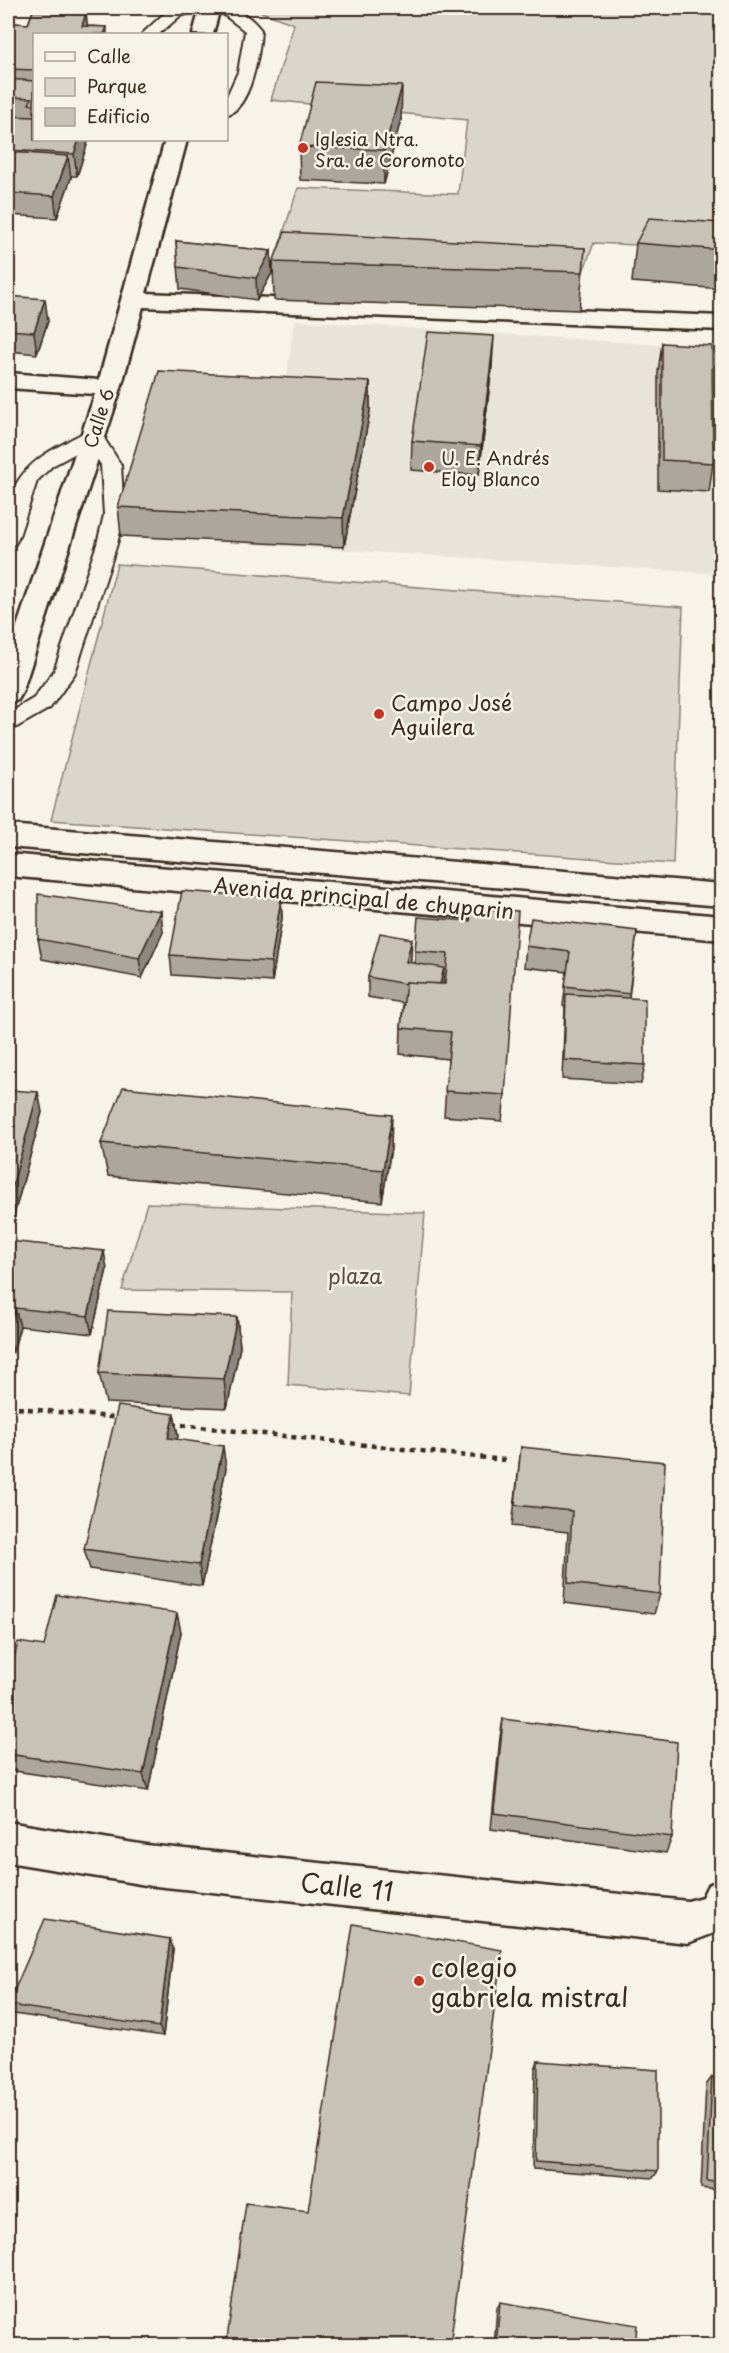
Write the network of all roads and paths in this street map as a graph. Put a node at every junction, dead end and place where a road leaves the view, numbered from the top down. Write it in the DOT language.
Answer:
graph roads {
  1 [pos="190,8"];
  2 [pos="210,8"];
  3 [pos="223,8"];
  4 [pos="151,33"];
  5 [pos="203,33"];
  6 [pos="228,108"];
  7 [pos="175,141"];
  8 [pos="134,300"];
  9 [pos="722,323"];
  10 [pos="8,380"];
  11 [pos="109,388"];
  12 [pos="93,436"];
  13 [pos="8,539"];
  14 [pos="8,693"];
  15 [pos="8,724"];
  16 [pos="8,836"];
  17 [pos="8,865"];
  18 [pos="722,895"];
  19 [pos="722,928"];
  20 [pos="8,1407"];
  21 [pos="127,1419"];
  22 [pos="162,1422"];
  23 [pos="505,1460"];
  24 [pos="8,1842"];
  25 [pos="722,1899"];
  1 -- 4 [label="lane"];
  2 -- 5 [label="street"];
  3 -- 6 [label="lane"];
  7 -- 8 [label="street, Calle 6"];
  8 -- 9 [label="street"];
  8 -- 11 [label="street, Calle 6"];
  10 -- 11 [label="street"];
  11 -- 12 [label="street, Calle 6"];
  12 -- 13 [label="lane"];
  12 -- 14 [label="street, Calle 6"];
  12 -- 15 [label="lane"];
  16 -- 18 [label="street, Avenida principal de chuparin"];
  17 -- 19 [label="street, Avenida principal de chuparin"];
  20 -- 21 [label="path"];
  22 -- 23 [label="path"];
  24 -- 25 [label="street, Calle 11"];
}
